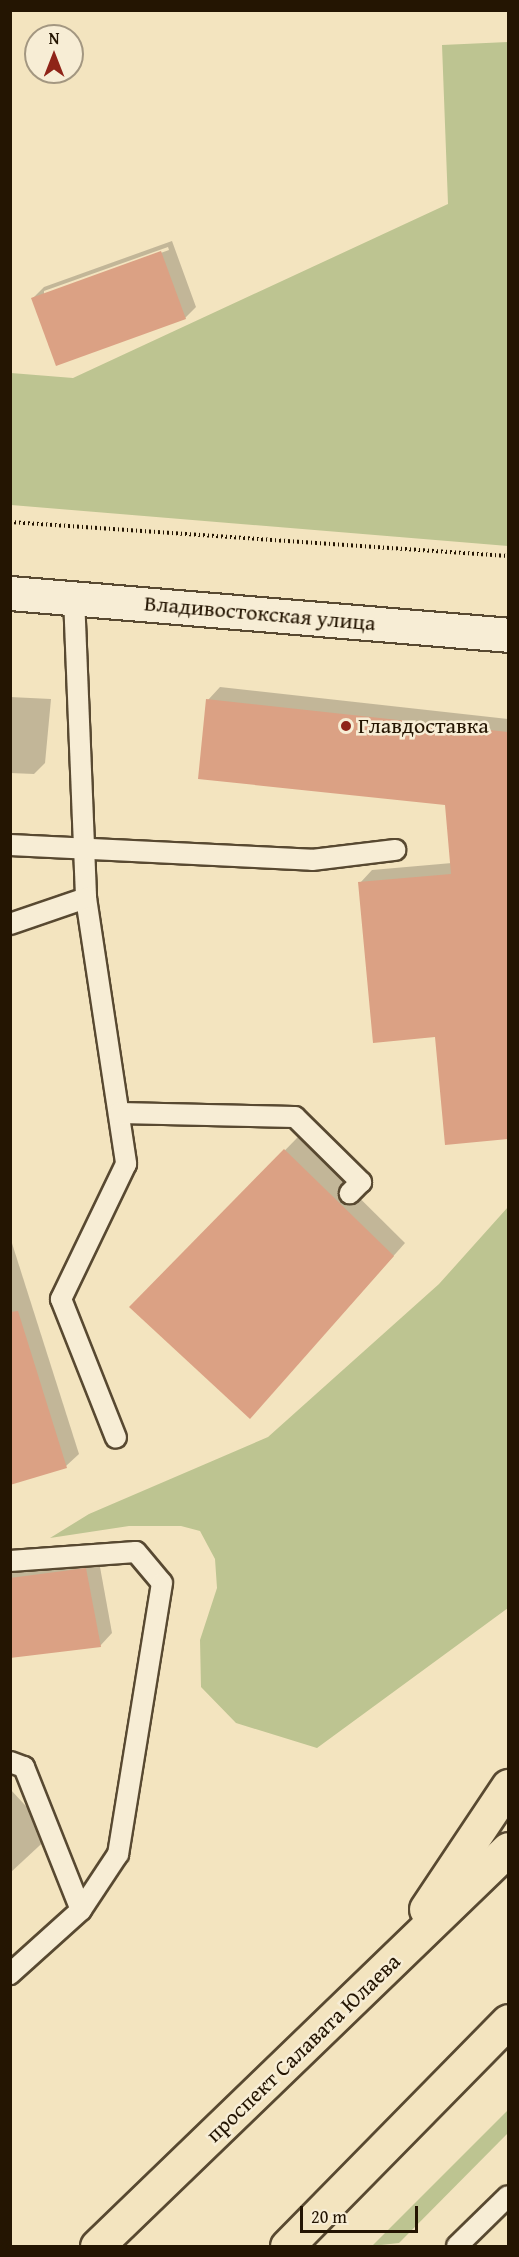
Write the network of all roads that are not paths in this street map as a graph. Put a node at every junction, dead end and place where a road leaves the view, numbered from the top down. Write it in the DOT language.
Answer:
graph roads {
  1 [pos="10,593"];
  2 [pos="74,597"];
  3 [pos="508,635"];
  4 [pos="10,845"];
  5 [pos="84,848"];
  6 [pos="395,850"];
  7 [pos="86,898"];
  8 [pos="10,924"];
  9 [pos="119,1113"];
  10 [pos="350,1193"];
  11 [pos="116,1438"];
  12 [pos="10,1561"];
  13 [pos="10,1762"];
  14 [pos="508,1786"];
  15 [pos="508,1849"];
  16 [pos="81,1910"];
  17 [pos="388,1966"];
  18 [pos="10,1974"];
  19 [pos="508,2021"];
  20 [pos="508,2196"];
  21 [pos="97,2247"];
  22 [pos="286,2247"];
  23 [pos="457,2247"];
  1 -- 2 [label="street, Владивостокская улица"];
  2 -- 3 [label="street, Владивостокская улица"];
  2 -- 5 [label="lane"];
  4 -- 5 [label="lane"];
  5 -- 6 [label="lane"];
  5 -- 7 [label="lane"];
  7 -- 8 [label="lane"];
  7 -- 9 [label="lane"];
  9 -- 10 [label="lane"];
  9 -- 11 [label="lane"];
  12 -- 16 [label="lane"];
  13 -- 16 [label="lane"];
  14 -- 17 [label="main road"];
  15 -- 17 [label="main road, проспект Салавата Юлаева"];
  16 -- 18 [label="lane"];
  17 -- 21 [label="main road, проспект Салавата Юлаева"];
  19 -- 22 [label="main road"];
  20 -- 23 [label="lane"];
}
